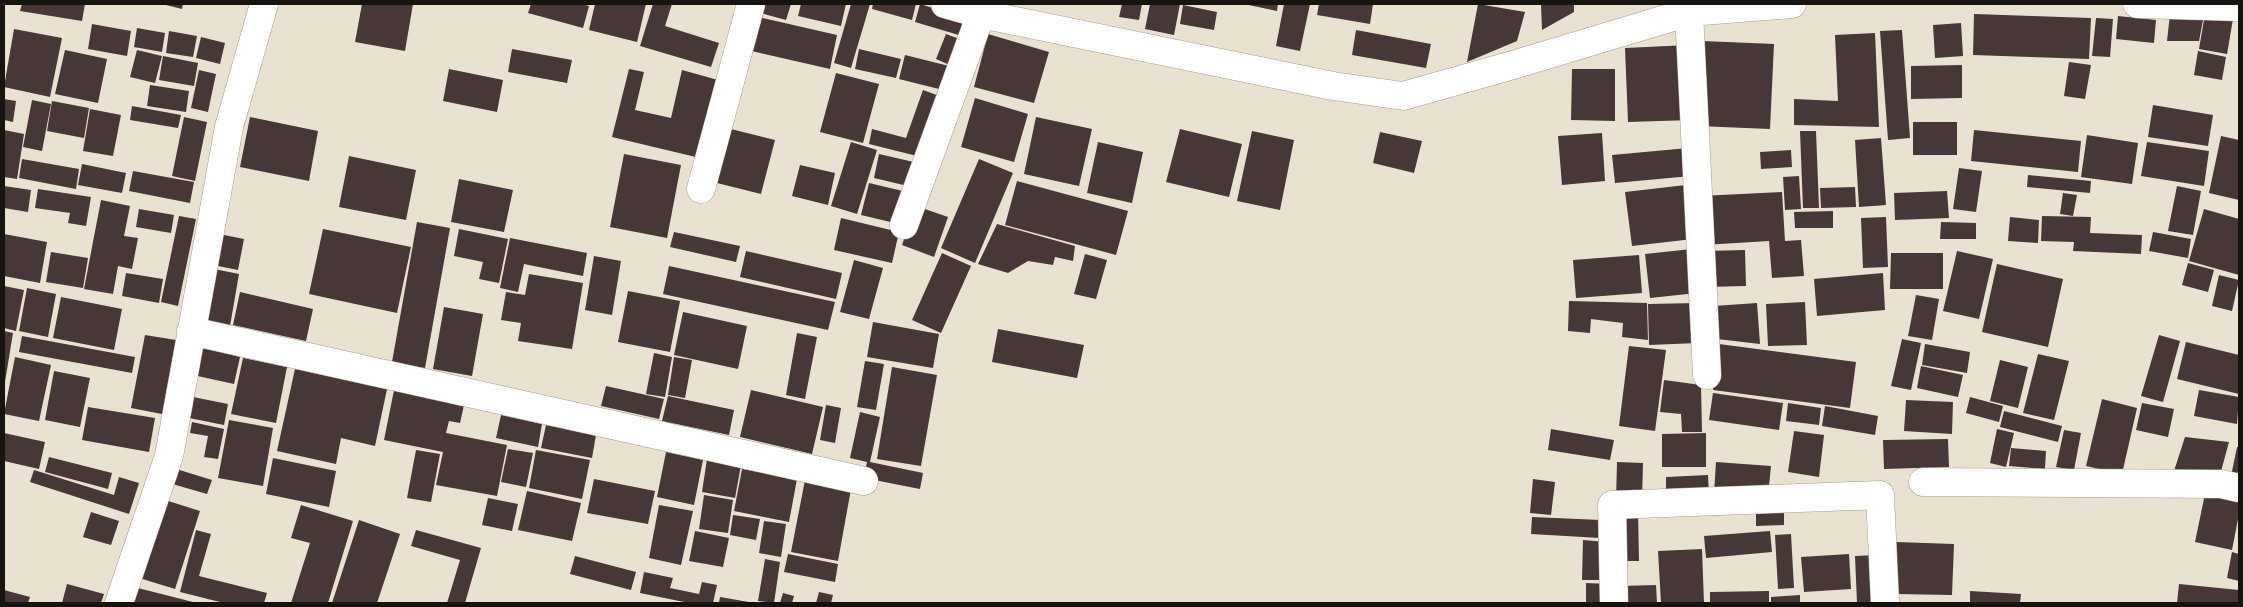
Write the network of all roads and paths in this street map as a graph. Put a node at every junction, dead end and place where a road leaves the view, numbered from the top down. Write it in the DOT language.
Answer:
graph roads {
  1 [pos="264,4"];
  2 [pos="751,4"];
  3 [pos="945,4"];
  4 [pos="1792,4"];
  5 [pos="2137,4"];
  6 [pos="2239,7"];
  7 [pos="1689,12"];
  8 [pos="981,14"];
  9 [pos="700,189"];
  10 [pos="904,226"];
  11 [pos="191,331"];
  12 [pos="1707,375"];
  13 [pos="864,480"];
  14 [pos="1923,482"];
  15 [pos="2239,488"];
  16 [pos="119,603"];
  17 [pos="1614,603"];
  18 [pos="1885,603"];
  1 -- 11 [label="street"];
  2 -- 9 [label="street"];
  3 -- 8 [label="street"];
  4 -- 7 [label="street"];
  5 -- 6 [label="street"];
  7 -- 8 [label="street"];
  7 -- 12 [label="street"];
  8 -- 10 [label="street"];
  11 -- 13 [label="street"];
  11 -- 16 [label="street"];
  14 -- 15 [label="street"];
  17 -- 18 [label="street"];
}
